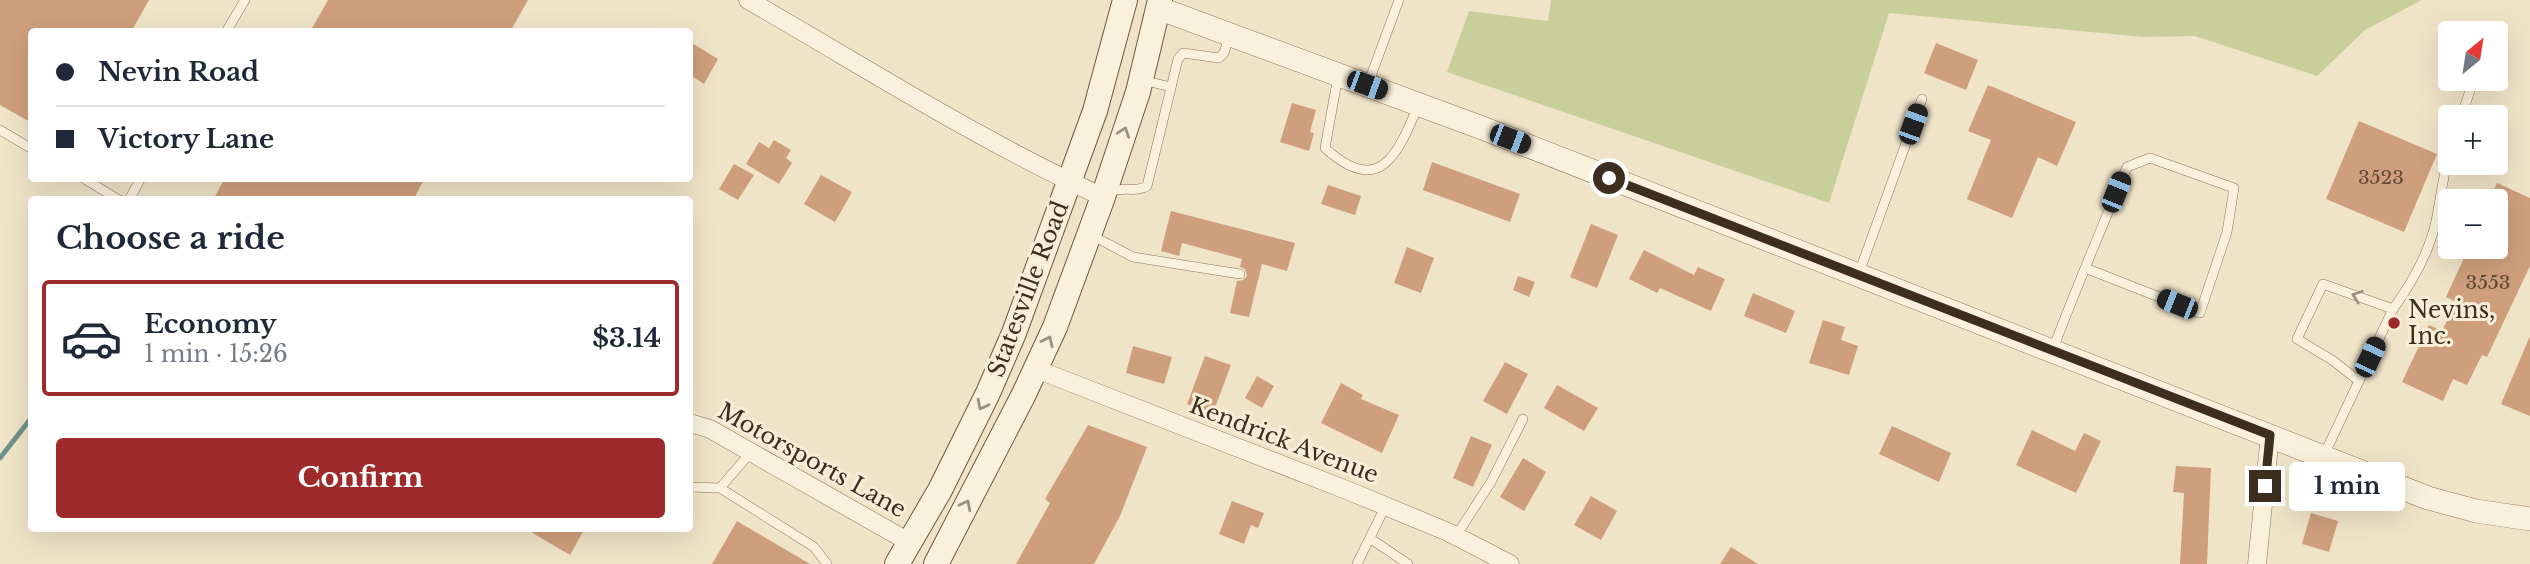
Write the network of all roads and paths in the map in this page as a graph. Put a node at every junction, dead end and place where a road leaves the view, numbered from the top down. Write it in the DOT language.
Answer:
graph roads {
  1 [pos="244,0"];
  2 [pos="748,0"];
  3 [pos="1125,0"];
  4 [pos="1399,0"];
  5 [pos="1159,4"];
  6 [pos="228,28"];
  7 [pos="1230,33"];
  8 [pos="1338,74"];
  9 [pos="1140,80"];
  10 [pos="1367,85"];
  11 [pos="1171,87"];
  12 [pos="1922,99"];
  13 [pos="1419,104"];
  14 [pos="0,130"];
  15 [pos="28,147"];
  16 [pos="2443,175"];
  17 [pos="90,182"];
  18 [pos="1069,182"];
  19 [pos="112,196"];
  20 [pos="1103,197"];
  21 [pos="1089,234"];
  22 [pos="2085,268"];
  23 [pos="1240,274"];
  24 [pos="1858,275"];
  25 [pos="2393,309"];
  26 [pos="2053,351"];
  27 [pos="1036,369"];
  28 [pos="2359,381"];
  29 [pos="1523,419"];
  30 [pos="693,424"];
  31 [pos="2270,435"];
  32 [pos="751,452"];
  33 [pos="2323,457"];
  34 [pos="693,487"];
  35 [pos="720,488"];
  36 [pos="1385,507"];
  37 [pos="2530,519"];
  38 [pos="1456,536"];
  39 [pos="1371,539"];
  40 [pos="909,542"];
  41 [pos="1487,559"];
  42 [pos="827,564"];
  43 [pos="897,564"];
  44 [pos="937,564"];
  45 [pos="1357,564"];
  46 [pos="1408,564"];
  47 [pos="1510,564"];
  48 [pos="2258,564"];
  1 -- 6 [label="lane"];
  2 -- 18 [label="street"];
  3 -- 18 [label="main road, Statesville Road"];
  4 -- 10 [label="lane"];
  5 -- 7 [label="street"];
  5 -- 9 [label="main road, Statesville Road"];
  7 -- 8 [label="street"];
  7 -- 11 [label="lane"];
  8 -- 10 [label="street"];
  8 -- 13 [label="lane"];
  9 -- 11 [label="lane"];
  20 -- 9 [label="main road, Statesville Road, one-way"];
  10 -- 13 [label="street"];
  11 -- 20 [label="lane"];
  12 -- 24 [label="lane"];
  13 -- 24 [label="street"];
  14 -- 15 [label="lane"];
  16 -- 25 [label="lane"];
  17 -- 19 [label="lane"];
  18 -- 20 [label="street"];
  18 -- 40 [label="main road, Statesville Road, one-way"];
  20 -- 21 [label="main road, Statesville Road"];
  21 -- 23 [label="lane"];
  27 -- 21 [label="main road, Statesville Road, one-way"];
  22 -- 22 [label="lane"];
  22 -- 26 [label="lane"];
  24 -- 26 [label="street"];
  25 -- 28 [label="lane"];
  25 -- 28 [label="lane, one-way"];
  26 -- 31 [label="street"];
  27 -- 36 [label="street, Kendrick Avenue"];
  44 -- 27 [label="main road, Statesville Road, one-way"];
  28 -- 33 [label="lane"];
  29 -- 38 [label="lane"];
  30 -- 32 [label="street, Motorsports Lane"];
  31 -- 33 [label="street"];
  31 -- 48 [label="street"];
  32 -- 35 [label="lane"];
  32 -- 40 [label="street, Motorsports Lane"];
  33 -- 37 [label="street"];
  34 -- 35 [label="lane"];
  35 -- 42 [label="lane"];
  36 -- 38 [label="street, Kendrick Avenue"];
  36 -- 39 [label="lane"];
  38 -- 41 [label="street, Kendrick Avenue"];
  39 -- 45 [label="lane"];
  39 -- 46 [label="lane"];
  40 -- 43 [label="main road, Statesville Road"];
  41 -- 47 [label="street, Kendrick Avenue"];
}
